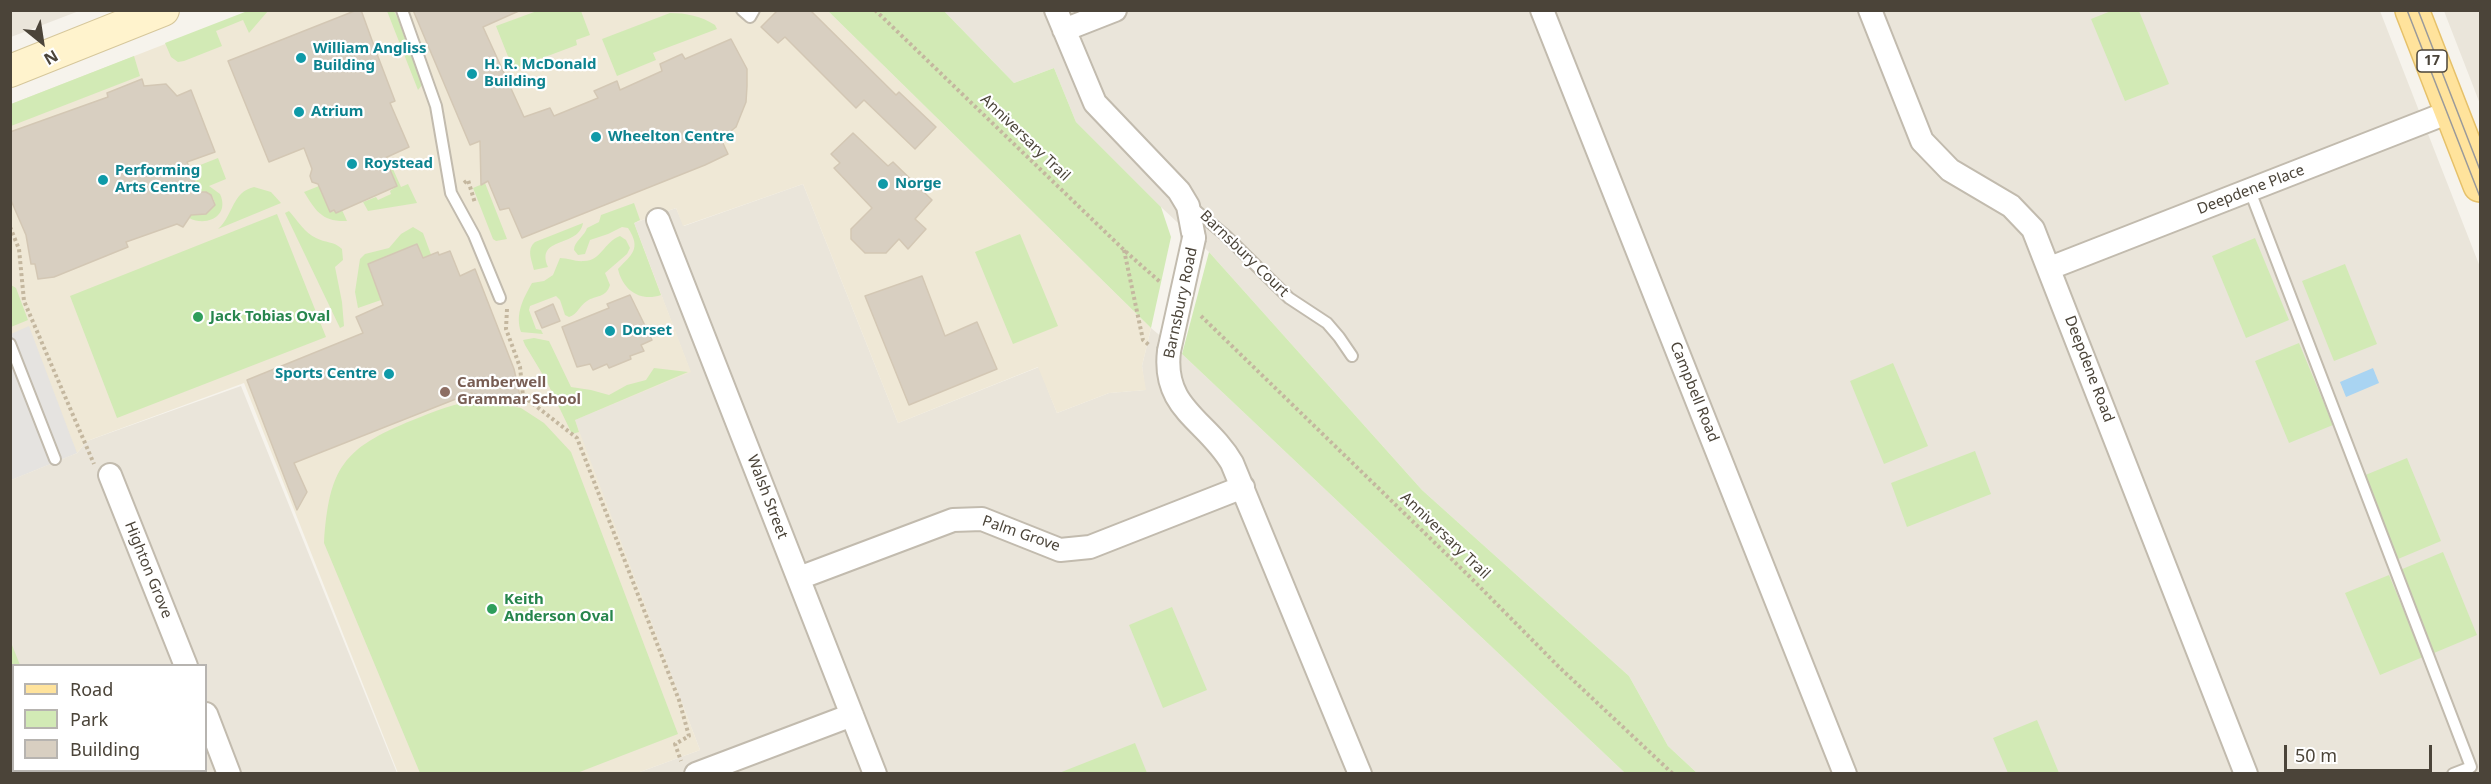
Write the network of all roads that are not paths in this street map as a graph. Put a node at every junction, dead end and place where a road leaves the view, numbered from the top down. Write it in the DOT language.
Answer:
graph roads {
  1 [pos="163,10"];
  2 [pos="402,10"];
  3 [pos="742,10"];
  4 [pos="754,10"];
  5 [pos="1115,10"];
  6 [pos="1542,10"];
  7 [pos="1870,10"];
  8 [pos="2412,10"];
  9 [pos="1060,20"];
  10 [pos="10,71"];
  11 [pos="2452,111"];
  12 [pos="2481,185"];
  13 [pos="2250,191"];
  14 [pos="1186,202"];
  15 [pos="658,220"];
  16 [pos="2050,268"];
  17 [pos="504,302"];
  18 [pos="10,344"];
  19 [pos="1352,356"];
  20 [pos="55,459"];
  21 [pos="110,475"];
  22 [pos="1243,487"];
  23 [pos="799,578"];
  24 [pos="185,664"];
  25 [pos="852,714"];
  26 [pos="207,716"];
  27 [pos="689,769"];
  28 [pos="230,774"];
  29 [pos="875,774"];
  30 [pos="1360,774"];
  31 [pos="1845,774"];
  32 [pos="2246,774"];
  33 [pos="2453,774"];
  1 -- 10 [label="main road"];
  2 -- 17 [label="lane"];
  3 -- 4 [label="lane"];
  5 -- 9 [label="street"];
  6 -- 31 [label="street, Campbell Road"];
  7 -- 16 [label="street, Deepdene Road"];
  8 -- 11 [label="main road, 17"];
  9 -- 14 [label="street, Barnsbury Road"];
  11 -- 12 [label="main road, 17"];
  11 -- 13 [label="street, Deepdene Place"];
  13 -- 16 [label="street, Deepdene Place"];
  13 -- 33 [label="lane"];
  14 -- 19 [label="lane, Barnsbury Court"];
  14 -- 22 [label="street, Barnsbury Road, bridge"];
  15 -- 23 [label="street, Walsh Street"];
  16 -- 32 [label="street, Deepdene Road"];
  18 -- 20 [label="lane"];
  21 -- 24 [label="street, Highton Grove"];
  22 -- 23 [label="street, Palm Grove"];
  22 -- 30 [label="street, Barnsbury Road"];
  23 -- 25 [label="street, Walsh Street"];
  25 -- 27 [label="street"];
  25 -- 29 [label="street, Walsh Street"];
  26 -- 28 [label="street"];
}
